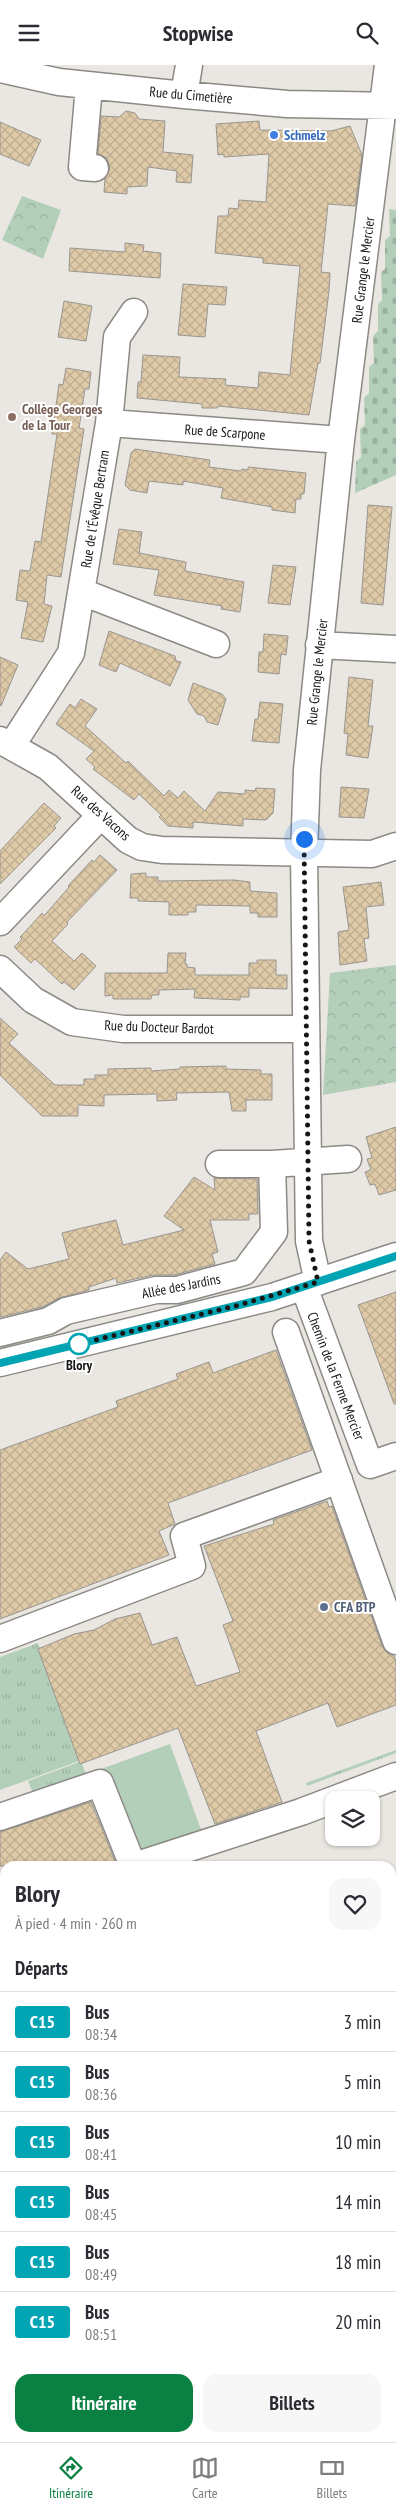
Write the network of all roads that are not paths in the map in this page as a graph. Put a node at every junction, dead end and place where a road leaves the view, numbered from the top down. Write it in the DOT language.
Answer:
graph roads {
  1 [pos="190,65"];
  2 [pos="388,65"];
  3 [pos="0,69"];
  4 [pos="89,86"];
  5 [pos="184,95"];
  6 [pos="390,105"];
  7 [pos="95,168"];
  8 [pos="134,312"];
  9 [pos="109,423"];
  10 [pos="340,440"];
  11 [pos="82,592"];
  12 [pos="216,645"];
  13 [pos="319,645"];
  14 [pos="396,649"];
  15 [pos="6,742"];
  16 [pos="101,815"];
  17 [pos="396,847"];
  18 [pos="304,854"];
  19 [pos="0,922"];
  20 [pos="0,969"];
  21 [pos="305,1029"];
  22 [pos="348,1159"];
  23 [pos="307,1163"];
  24 [pos="220,1164"];
  25 [pos="272,1164"];
  26 [pos="396,1256"];
  27 [pos="311,1284"];
  28 [pos="286,1332"];
  29 [pos="0,1333"];
  30 [pos="0,1363"];
  31 [pos="396,1456"];
  32 [pos="339,1480"];
  33 [pos="0,1639"];
  34 [pos="396,1641"];
  35 [pos="396,1776"];
  36 [pos="0,1817"];
  37 [pos="132,1861"];
  38 [pos="149,1861"];
  1 -- 5 [label="street"];
  2 -- 6 [label="street, Rue Grange le Mercier"];
  3 -- 4 [label="street, Rue du Cimetière"];
  4 -- 5 [label="street, Rue du Cimetière"];
  4 -- 7 [label="street"];
  5 -- 6 [label="street, Rue du Cimetière"];
  6 -- 10 [label="street, Rue Grange le Mercier"];
  8 -- 9 [label="street, Rue de l'Évêque Bertram"];
  9 -- 10 [label="street, Rue de Scarpone"];
  9 -- 11 [label="street, Rue de l'Évêque Bertram"];
  10 -- 13 [label="street, Rue Grange le Mercier"];
  11 -- 12 [label="street"];
  11 -- 15 [label="street, Rue de l'Évêque Bertram"];
  13 -- 14 [label="street"];
  13 -- 18 [label="street, Rue Grange le Mercier"];
  15 -- 16 [label="street, Rue des Vacons"];
  16 -- 18 [label="street, Rue des Vacons"];
  16 -- 19 [label="street"];
  17 -- 18 [label="street, Rue des Vacons"];
  18 -- 21 [label="street, Rue Grange le Mercier"];
  20 -- 21 [label="street, Rue du Docteur Bardot"];
  21 -- 23 [label="street, Rue Grange le Mercier"];
  22 -- 23 [label="street"];
  23 -- 25 [label="street"];
  23 -- 27 [label="street, Rue Grange le Mercier"];
  24 -- 25 [label="street"];
  25 -- 29 [label="street, Allée des Jardins"];
  26 -- 27 [label="street"];
  27 -- 30 [label="street"];
  27 -- 31 [label="street, Chemin de la Ferme Mercier"];
  28 -- 32 [label="street"];
  32 -- 33 [label="street"];
  32 -- 34 [label="street"];
  35 -- 38 [label="street"];
  36 -- 37 [label="street"];
}
